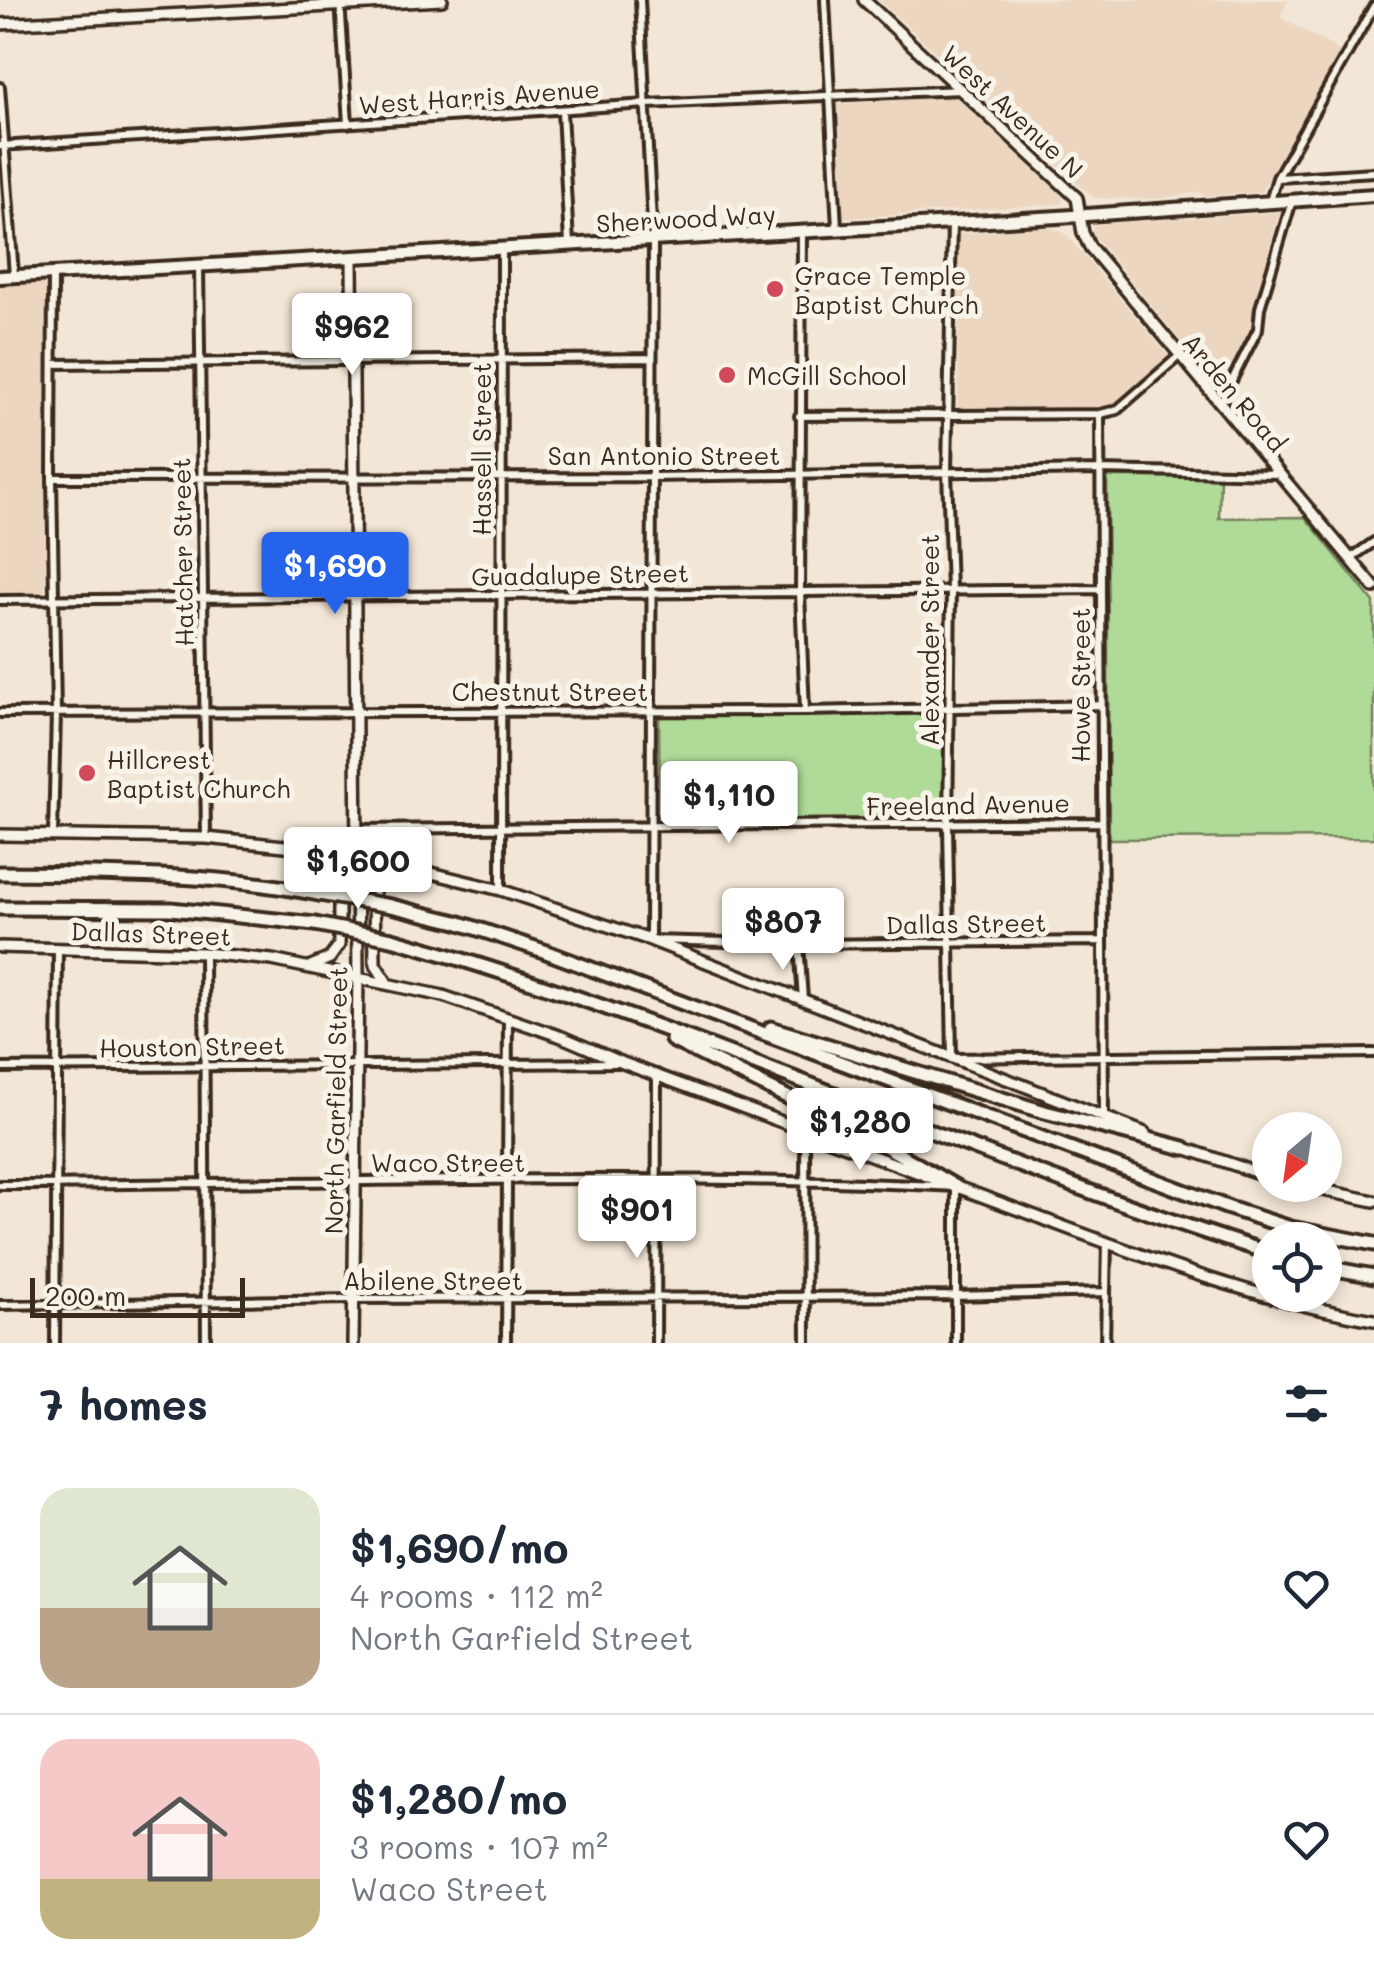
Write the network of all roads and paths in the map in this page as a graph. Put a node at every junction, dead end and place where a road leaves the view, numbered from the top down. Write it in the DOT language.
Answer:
graph roads {
  1 [pos="442,0"];
  2 [pos="640,0"];
  3 [pos="825,0"];
  4 [pos="864,0"];
  5 [pos="340,3"];
  6 [pos="1374,6"];
  7 [pos="0,24"];
  8 [pos="0,87"];
  9 [pos="961,90"];
  10 [pos="830,98"];
  11 [pos="647,104"];
  12 [pos="562,112"];
  13 [pos="348,124"];
  14 [pos="2,146"];
  15 [pos="1374,172"];
  16 [pos="1277,178"];
  17 [pos="1374,194"];
  18 [pos="1292,200"];
  19 [pos="1270,201"];
  20 [pos="1080,215"];
  21 [pos="952,223"];
  22 [pos="838,229"];
  23 [pos="802,231"];
  24 [pos="653,241"];
  25 [pos="570,244"];
  26 [pos="502,249"];
  27 [pos="352,258"];
  28 [pos="199,264"];
  29 [pos="53,274"];
  30 [pos="14,276"];
  31 [pos="0,278"];
  32 [pos="1179,356"];
  33 [pos="501,358"];
  34 [pos="650,358"];
  35 [pos="353,360"];
  36 [pos="54,364"];
  37 [pos="200,364"];
  38 [pos="1220,404"];
  39 [pos="1100,414"];
  40 [pos="799,416"];
  41 [pos="950,416"];
  42 [pos="947,470"];
  43 [pos="1099,470"];
  44 [pos="801,474"];
  45 [pos="1278,474"];
  46 [pos="354,475"];
  47 [pos="500,476"];
  48 [pos="652,476"];
  49 [pos="202,477"];
  50 [pos="52,478"];
  51 [pos="1374,542"];
  52 [pos="1351,558"];
  53 [pos="1374,587"];
  54 [pos="951,590"];
  55 [pos="1100,590"];
  56 [pos="652,592"];
  57 [pos="800,592"];
  58 [pos="500,594"];
  59 [pos="203,596"];
  60 [pos="355,596"];
  61 [pos="0,600"];
  62 [pos="53,601"];
  63 [pos="1100,705"];
  64 [pos="949,708"];
  65 [pos="652,711"];
  66 [pos="356,712"];
  67 [pos="500,712"];
  68 [pos="805,712"];
  69 [pos="0,713"];
  70 [pos="56,713"];
  71 [pos="204,714"];
  72 [pos="1101,822"];
  73 [pos="948,826"];
  74 [pos="652,828"];
  75 [pos="357,829"];
  76 [pos="502,829"];
  77 [pos="0,835"];
  78 [pos="54,835"];
  79 [pos="206,838"];
  80 [pos="314,849"];
  81 [pos="357,857"];
  82 [pos="407,867"];
  83 [pos="0,872"];
  84 [pos="501,890"];
  85 [pos="0,910"];
  86 [pos="650,940"];
  87 [pos="1102,942"];
  88 [pos="799,944"];
  89 [pos="949,944"];
  90 [pos="0,947"];
  91 [pos="58,950"];
  92 [pos="204,952"];
  93 [pos="308,966"];
  94 [pos="358,976"];
  95 [pos="388,983"];
  96 [pos="647,988"];
  97 [pos="804,999"];
  98 [pos="614,1011"];
  99 [pos="508,1017"];
  100 [pos="1374,1053"];
  101 [pos="952,1058"];
  102 [pos="1105,1058"];
  103 [pos="624,1063"];
  104 [pos="205,1065"];
  105 [pos="357,1065"];
  106 [pos="508,1065"];
  107 [pos="0,1068"];
  108 [pos="58,1068"];
  109 [pos="656,1074"];
  110 [pos="1104,1115"];
  111 [pos="805,1132"];
  112 [pos="1184,1148"];
  113 [pos="1252,1171"];
  114 [pos="654,1179"];
  115 [pos="805,1179"];
  116 [pos="353,1182"];
  117 [pos="506,1182"];
  118 [pos="206,1184"];
  119 [pos="0,1185"];
  120 [pos="56,1185"];
  121 [pos="956,1186"];
  122 [pos="1342,1194"];
  123 [pos="1374,1201"];
  124 [pos="1107,1242"];
  125 [pos="1374,1244"];
  126 [pos="1252,1247"];
  127 [pos="1342,1271"];
  128 [pos="1374,1276"];
  129 [pos="1105,1292"];
  130 [pos="955,1296"];
  131 [pos="806,1297"];
  132 [pos="656,1298"];
  133 [pos="352,1299"];
  134 [pos="506,1301"];
  135 [pos="206,1302"];
  136 [pos="55,1303"];
  137 [pos="0,1306"];
  138 [pos="1374,1320"];
  139 [pos="55,1343"];
  140 [pos="206,1343"];
  141 [pos="353,1343"];
  142 [pos="506,1343"];
  143 [pos="656,1343"];
  144 [pos="806,1343"];
  145 [pos="956,1343"];
  146 [pos="1104,1343"];
  1 -- 5 [label="main road"];
  2 -- 11 [label="street"];
  3 -- 10 [label="street"];
  4 -- 9 [label="main road, West Avenue N"];
  5 -- 7 [label="main road"];
  5 -- 13 [label="street"];
  6 -- 16 [label="street"];
  8 -- 14 [label="street"];
  9 -- 10 [label="street, West Harris Avenue"];
  9 -- 20 [label="main road, West Avenue N"];
  10 -- 11 [label="street, West Harris Avenue"];
  10 -- 22 [label="street"];
  11 -- 12 [label="street, West Harris Avenue"];
  11 -- 24 [label="street"];
  12 -- 13 [label="street, West Harris Avenue"];
  12 -- 25 [label="street"];
  13 -- 14 [label="street, West Harris Avenue"];
  14 -- 30 [label="street"];
  15 -- 16 [label="street"];
  16 -- 19 [label="street"];
  17 -- 18 [label="main road, Sherwood Way"];
  18 -- 19 [label="main road, Sherwood Way"];
  18 -- 38 [label="street"];
  19 -- 20 [label="main road, Sherwood Way"];
  20 -- 21 [label="main road, Sherwood Way"];
  20 -- 32 [label="main road, Arden Road"];
  21 -- 22 [label="main road, Sherwood Way"];
  21 -- 41 [label="street, Alexander Street"];
  22 -- 23 [label="main road, Sherwood Way"];
  23 -- 24 [label="main road, Sherwood Way"];
  23 -- 40 [label="street"];
  24 -- 25 [label="main road, Sherwood Way"];
  24 -- 34 [label="street"];
  25 -- 26 [label="main road, Sherwood Way"];
  26 -- 27 [label="main road, Sherwood Way"];
  26 -- 33 [label="street, Hassell Street"];
  27 -- 28 [label="main road, Sherwood Way"];
  27 -- 35 [label="main road, North Garfield Street"];
  28 -- 29 [label="main road, Sherwood Way"];
  28 -- 37 [label="street, Hatcher Street"];
  29 -- 30 [label="main road, Sherwood Way"];
  29 -- 36 [label="street"];
  30 -- 31 [label="main road, Sherwood Way"];
  32 -- 38 [label="main road, Arden Road"];
  32 -- 39 [label="street"];
  33 -- 34 [label="street"];
  33 -- 35 [label="street"];
  33 -- 47 [label="street, Hassell Street"];
  34 -- 48 [label="street"];
  35 -- 37 [label="street"];
  35 -- 46 [label="main road, North Garfield Street"];
  36 -- 37 [label="street"];
  36 -- 50 [label="street"];
  37 -- 49 [label="street, Hatcher Street"];
  38 -- 45 [label="main road, Arden Road"];
  39 -- 41 [label="street"];
  39 -- 43 [label="street, Howe Street"];
  40 -- 41 [label="street"];
  40 -- 44 [label="street"];
  41 -- 42 [label="street, Alexander Street"];
  42 -- 43 [label="street, San Antonio Street"];
  42 -- 44 [label="street, San Antonio Street"];
  42 -- 54 [label="street, Alexander Street"];
  43 -- 45 [label="street, San Antonio Street"];
  43 -- 55 [label="street, Howe Street"];
  44 -- 48 [label="street, San Antonio Street"];
  44 -- 57 [label="street"];
  45 -- 52 [label="main road, Arden Road"];
  46 -- 47 [label="street, San Antonio Street"];
  46 -- 49 [label="street, San Antonio Street"];
  46 -- 60 [label="main road, North Garfield Street"];
  47 -- 48 [label="street, San Antonio Street"];
  47 -- 58 [label="street, Hassell Street"];
  48 -- 56 [label="street"];
  49 -- 50 [label="street, San Antonio Street"];
  49 -- 59 [label="street, Hatcher Street"];
  50 -- 62 [label="street"];
  51 -- 52 [label="street"];
  52 -- 53 [label="main road, Arden Road"];
  54 -- 55 [label="street, Guadalupe Street"];
  54 -- 57 [label="street, Guadalupe Street"];
  54 -- 64 [label="street, Alexander Street"];
  55 -- 63 [label="street, Howe Street"];
  56 -- 57 [label="street, Guadalupe Street"];
  56 -- 58 [label="street, Guadalupe Street"];
  56 -- 65 [label="street"];
  57 -- 68 [label="street"];
  58 -- 60 [label="street, Guadalupe Street"];
  58 -- 67 [label="street, Hassell Street"];
  59 -- 60 [label="street, Guadalupe Street"];
  59 -- 62 [label="street, Guadalupe Street"];
  59 -- 71 [label="street, Hatcher Street"];
  60 -- 66 [label="main road, North Garfield Street"];
  61 -- 62 [label="street, Guadalupe Street"];
  62 -- 70 [label="street"];
  63 -- 64 [label="street, Chestnut Street"];
  63 -- 72 [label="street, Howe Street"];
  64 -- 68 [label="street, Chestnut Street"];
  64 -- 73 [label="street, Alexander Street"];
  65 -- 67 [label="street, Chestnut Street"];
  65 -- 68 [label="street, Chestnut Street"];
  65 -- 74 [label="street"];
  66 -- 67 [label="street, Chestnut Street"];
  66 -- 71 [label="street, Chestnut Street"];
  66 -- 75 [label="main road, North Garfield Street"];
  67 -- 76 [label="street, Hassell Street"];
  69 -- 70 [label="street, Chestnut Street"];
  70 -- 71 [label="street, Chestnut Street"];
  70 -- 78 [label="street"];
  71 -- 79 [label="street, Hatcher Street"];
  72 -- 73 [label="street, Freeland Avenue"];
  72 -- 87 [label="street, Howe Street"];
  73 -- 74 [label="street, Freeland Avenue"];
  73 -- 89 [label="street, Alexander Street"];
  74 -- 76 [label="street, Freeland Avenue"];
  74 -- 86 [label="street"];
  75 -- 76 [label="street, Freeland Avenue"];
  75 -- 81 [label="main road, North Garfield Street"];
  76 -- 84 [label="street, Hassell Street"];
  77 -- 78 [label="main road"];
  78 -- 79 [label="main road"];
  79 -- 80 [label="main road"];
  80 -- 81 [label="main road"];
  80 -- 93 [label="main road"];
  81 -- 82 [label="main road"];
  81 -- 94 [label="main road, North Garfield Street"];
  82 -- 84 [label="main road"];
  82 -- 95 [label="main road"];
  83 -- 96 [label="highway, bridge"];
  84 -- 86 [label="main road"];
  85 -- 98 [label="highway, bridge"];
  86 -- 88 [label="street, Dallas Street"];
  86 -- 97 [label="main road"];
  87 -- 89 [label="street, Dallas Street"];
  87 -- 102 [label="street, Howe Street"];
  88 -- 89 [label="street, Dallas Street"];
  88 -- 97 [label="street"];
  89 -- 101 [label="street, Alexander Street"];
  90 -- 91 [label="main road, Dallas Street"];
  91 -- 92 [label="main road, Dallas Street"];
  91 -- 108 [label="street"];
  92 -- 93 [label="main road, Dallas Street"];
  92 -- 104 [label="street"];
  93 -- 94 [label="main road, Dallas Street"];
  94 -- 95 [label="main road, Dallas Street"];
  94 -- 105 [label="main road, North Garfield Street"];
  95 -- 99 [label="main road, Dallas Street"];
  96 -- 112 [label="highway"];
  96 -- 125 [label="highway"];
  97 -- 101 [label="main road"];
  98 -- 121 [label="highway"];
  98 -- 126 [label="highway"];
  99 -- 103 [label="main road, Dallas Street"];
  99 -- 106 [label="street"];
  100 -- 102 [label="street"];
  101 -- 102 [label="street"];
  101 -- 110 [label="main road"];
  102 -- 110 [label="street, Howe Street"];
  103 -- 106 [label="street, Houston Street"];
  103 -- 109 [label="main road, Dallas Street"];
  104 -- 105 [label="street, Houston Street"];
  104 -- 108 [label="street, Houston Street"];
  104 -- 118 [label="street"];
  105 -- 106 [label="street, Houston Street"];
  105 -- 116 [label="main road, North Garfield Street"];
  106 -- 117 [label="street"];
  107 -- 108 [label="street, Houston Street"];
  108 -- 120 [label="street"];
  109 -- 111 [label="main road, Dallas Street"];
  109 -- 114 [label="street"];
  110 -- 112 [label="main road"];
  111 -- 115 [label="street"];
  111 -- 121 [label="main road, Dallas Street"];
  112 -- 113 [label="main road"];
  114 -- 115 [label="street, Waco Street"];
  114 -- 117 [label="street, Waco Street"];
  114 -- 132 [label="street"];
  115 -- 121 [label="street, Waco Street"];
  115 -- 131 [label="street"];
  116 -- 117 [label="street, Waco Street"];
  116 -- 118 [label="street, Waco Street"];
  116 -- 133 [label="main road, North Garfield Street"];
  117 -- 134 [label="street"];
  118 -- 120 [label="street, Waco Street"];
  118 -- 135 [label="street"];
  119 -- 120 [label="street, Waco Street"];
  120 -- 136 [label="street"];
  121 -- 124 [label="main road, Dallas Street"];
  121 -- 130 [label="street"];
  122 -- 123 [label="main road"];
  124 -- 129 [label="street"];
  124 -- 138 [label="main road, Dallas Street"];
  127 -- 128 [label="highway"];
  129 -- 130 [label="street, Abilene Street"];
  129 -- 146 [label="street"];
  130 -- 131 [label="street, Abilene Street"];
  130 -- 145 [label="street"];
  131 -- 132 [label="street, Abilene Street"];
  131 -- 144 [label="street"];
  132 -- 134 [label="street, Abilene Street"];
  132 -- 143 [label="street"];
  133 -- 134 [label="street, Abilene Street"];
  133 -- 135 [label="street, Abilene Street"];
  133 -- 141 [label="main road, North Garfield Street"];
  134 -- 142 [label="street"];
  135 -- 136 [label="street, Abilene Street"];
  135 -- 140 [label="street"];
  136 -- 137 [label="street, Abilene Street"];
  136 -- 139 [label="street"];
}
